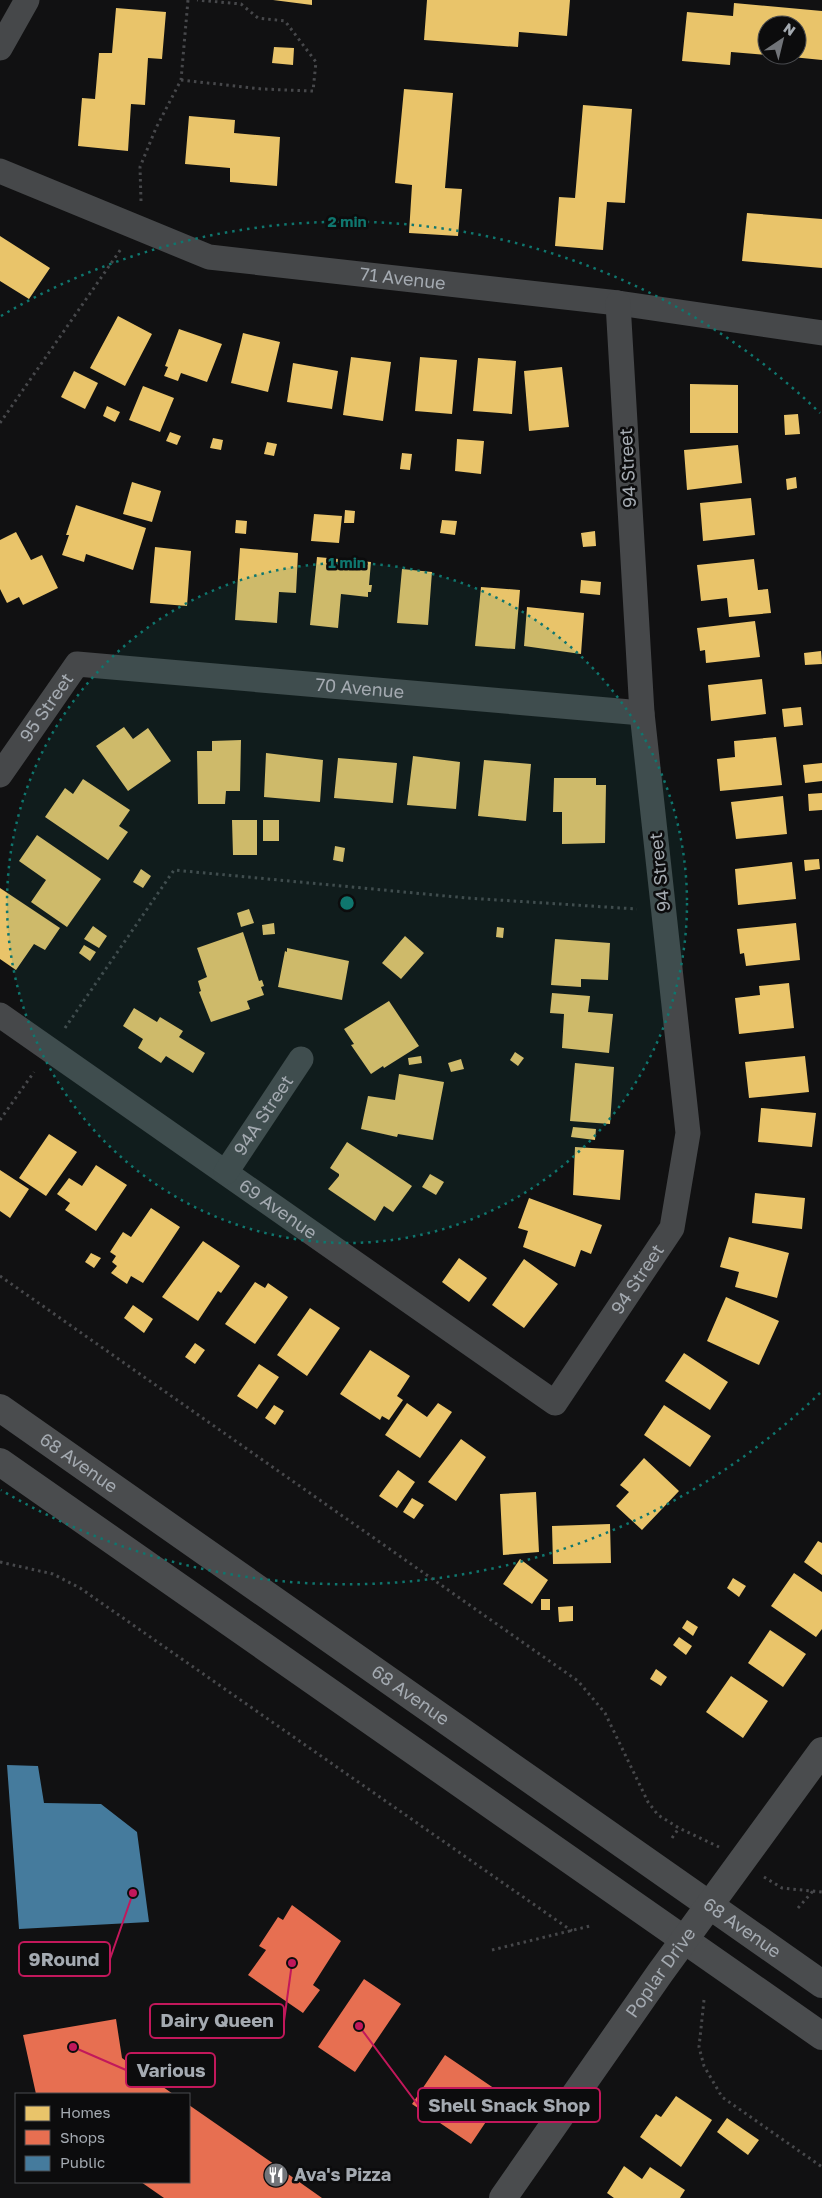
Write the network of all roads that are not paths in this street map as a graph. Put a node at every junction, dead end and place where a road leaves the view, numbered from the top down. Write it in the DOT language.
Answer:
graph roads {
  1 [pos="27,0"];
  2 [pos="0,48"];
  3 [pos="0,171"];
  4 [pos="618,303"];
  5 [pos="822,333"];
  6 [pos="77,664"];
  7 [pos="642,713"];
  8 [pos="0,775"];
  9 [pos="0,1016"];
  10 [pos="301,1059"];
  11 [pos="226,1172"];
  12 [pos="555,1404"];
  13 [pos="0,1408"];
  14 [pos="0,1462"];
  15 [pos="822,1751"];
  16 [pos="710,1906"];
  17 [pos="686,1940"];
  18 [pos="822,1984"];
  19 [pos="822,2036"];
  20 [pos="503,2198"];
  1 -- 2 [label="street"];
  3 -- 4 [label="street, 71 Avenue"];
  4 -- 5 [label="street, 71 Avenue"];
  4 -- 7 [label="street, 94 Street"];
  6 -- 7 [label="street, 70 Avenue"];
  6 -- 8 [label="street, 95 Street"];
  7 -- 12 [label="street, 94 Street"];
  9 -- 11 [label="street, 69 Avenue"];
  10 -- 11 [label="street, 94A Street"];
  11 -- 12 [label="street, 69 Avenue"];
  13 -- 16 [label="main road, 68 Avenue"];
  14 -- 17 [label="main road"];
  15 -- 16 [label="main road, Poplar Drive"];
  16 -- 17 [label="main road, Poplar Drive"];
  16 -- 18 [label="main road, 68 Avenue"];
  17 -- 19 [label="main road"];
  17 -- 20 [label="main road, Poplar Drive"];
}
